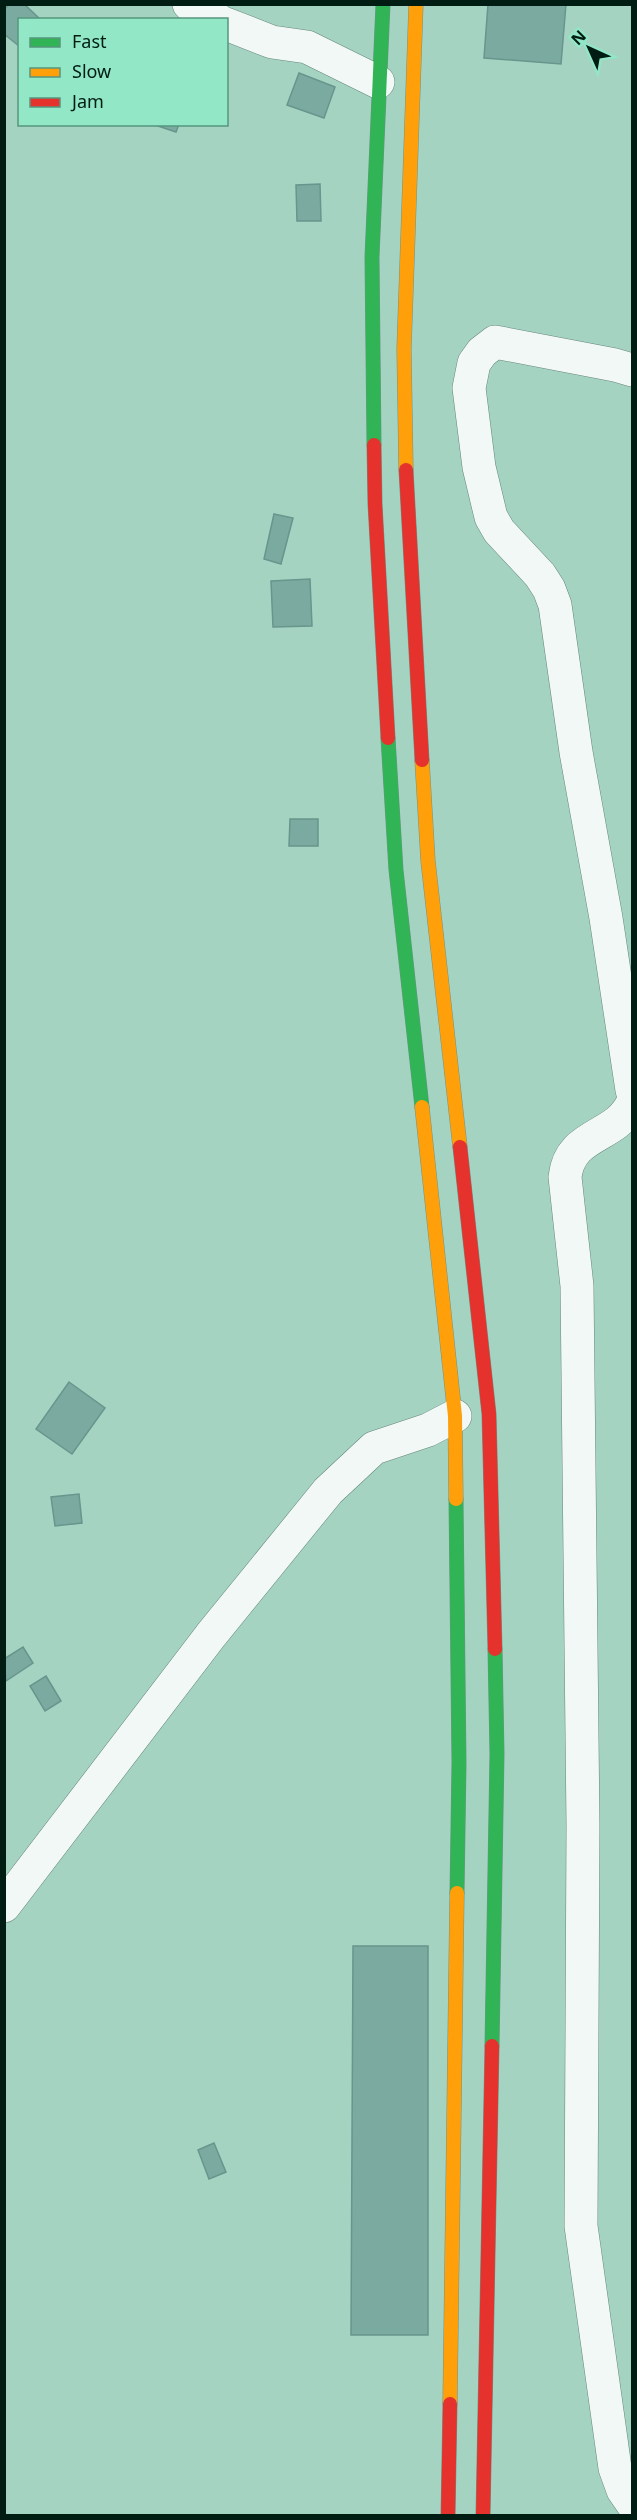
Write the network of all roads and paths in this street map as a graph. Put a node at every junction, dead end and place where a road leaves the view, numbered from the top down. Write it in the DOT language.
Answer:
graph roads {
  1 [pos="189,4"];
  2 [pos="382,4"];
  3 [pos="416,4"];
  4 [pos="214,18"];
  5 [pos="228,25"];
  6 [pos="378,82"];
  7 [pos="633,370"];
  8 [pos="633,1090"];
  9 [pos="633,1104"];
  10 [pos="455,1416"];
  11 [pos="4,1906"];
  12 [pos="633,2503"];
  13 [pos="448,2516"];
  14 [pos="483,2516"];
  1 -- 4 [label="street"];
  2 -- 6 [label="highway"];
  3 -- 14 [label="highway"];
  5 -- 6 [label="street"];
  6 -- 10 [label="highway"];
  7 -- 8 [label="street"];
  9 -- 12 [label="street"];
  10 -- 11 [label="street"];
  10 -- 13 [label="highway"];
}
